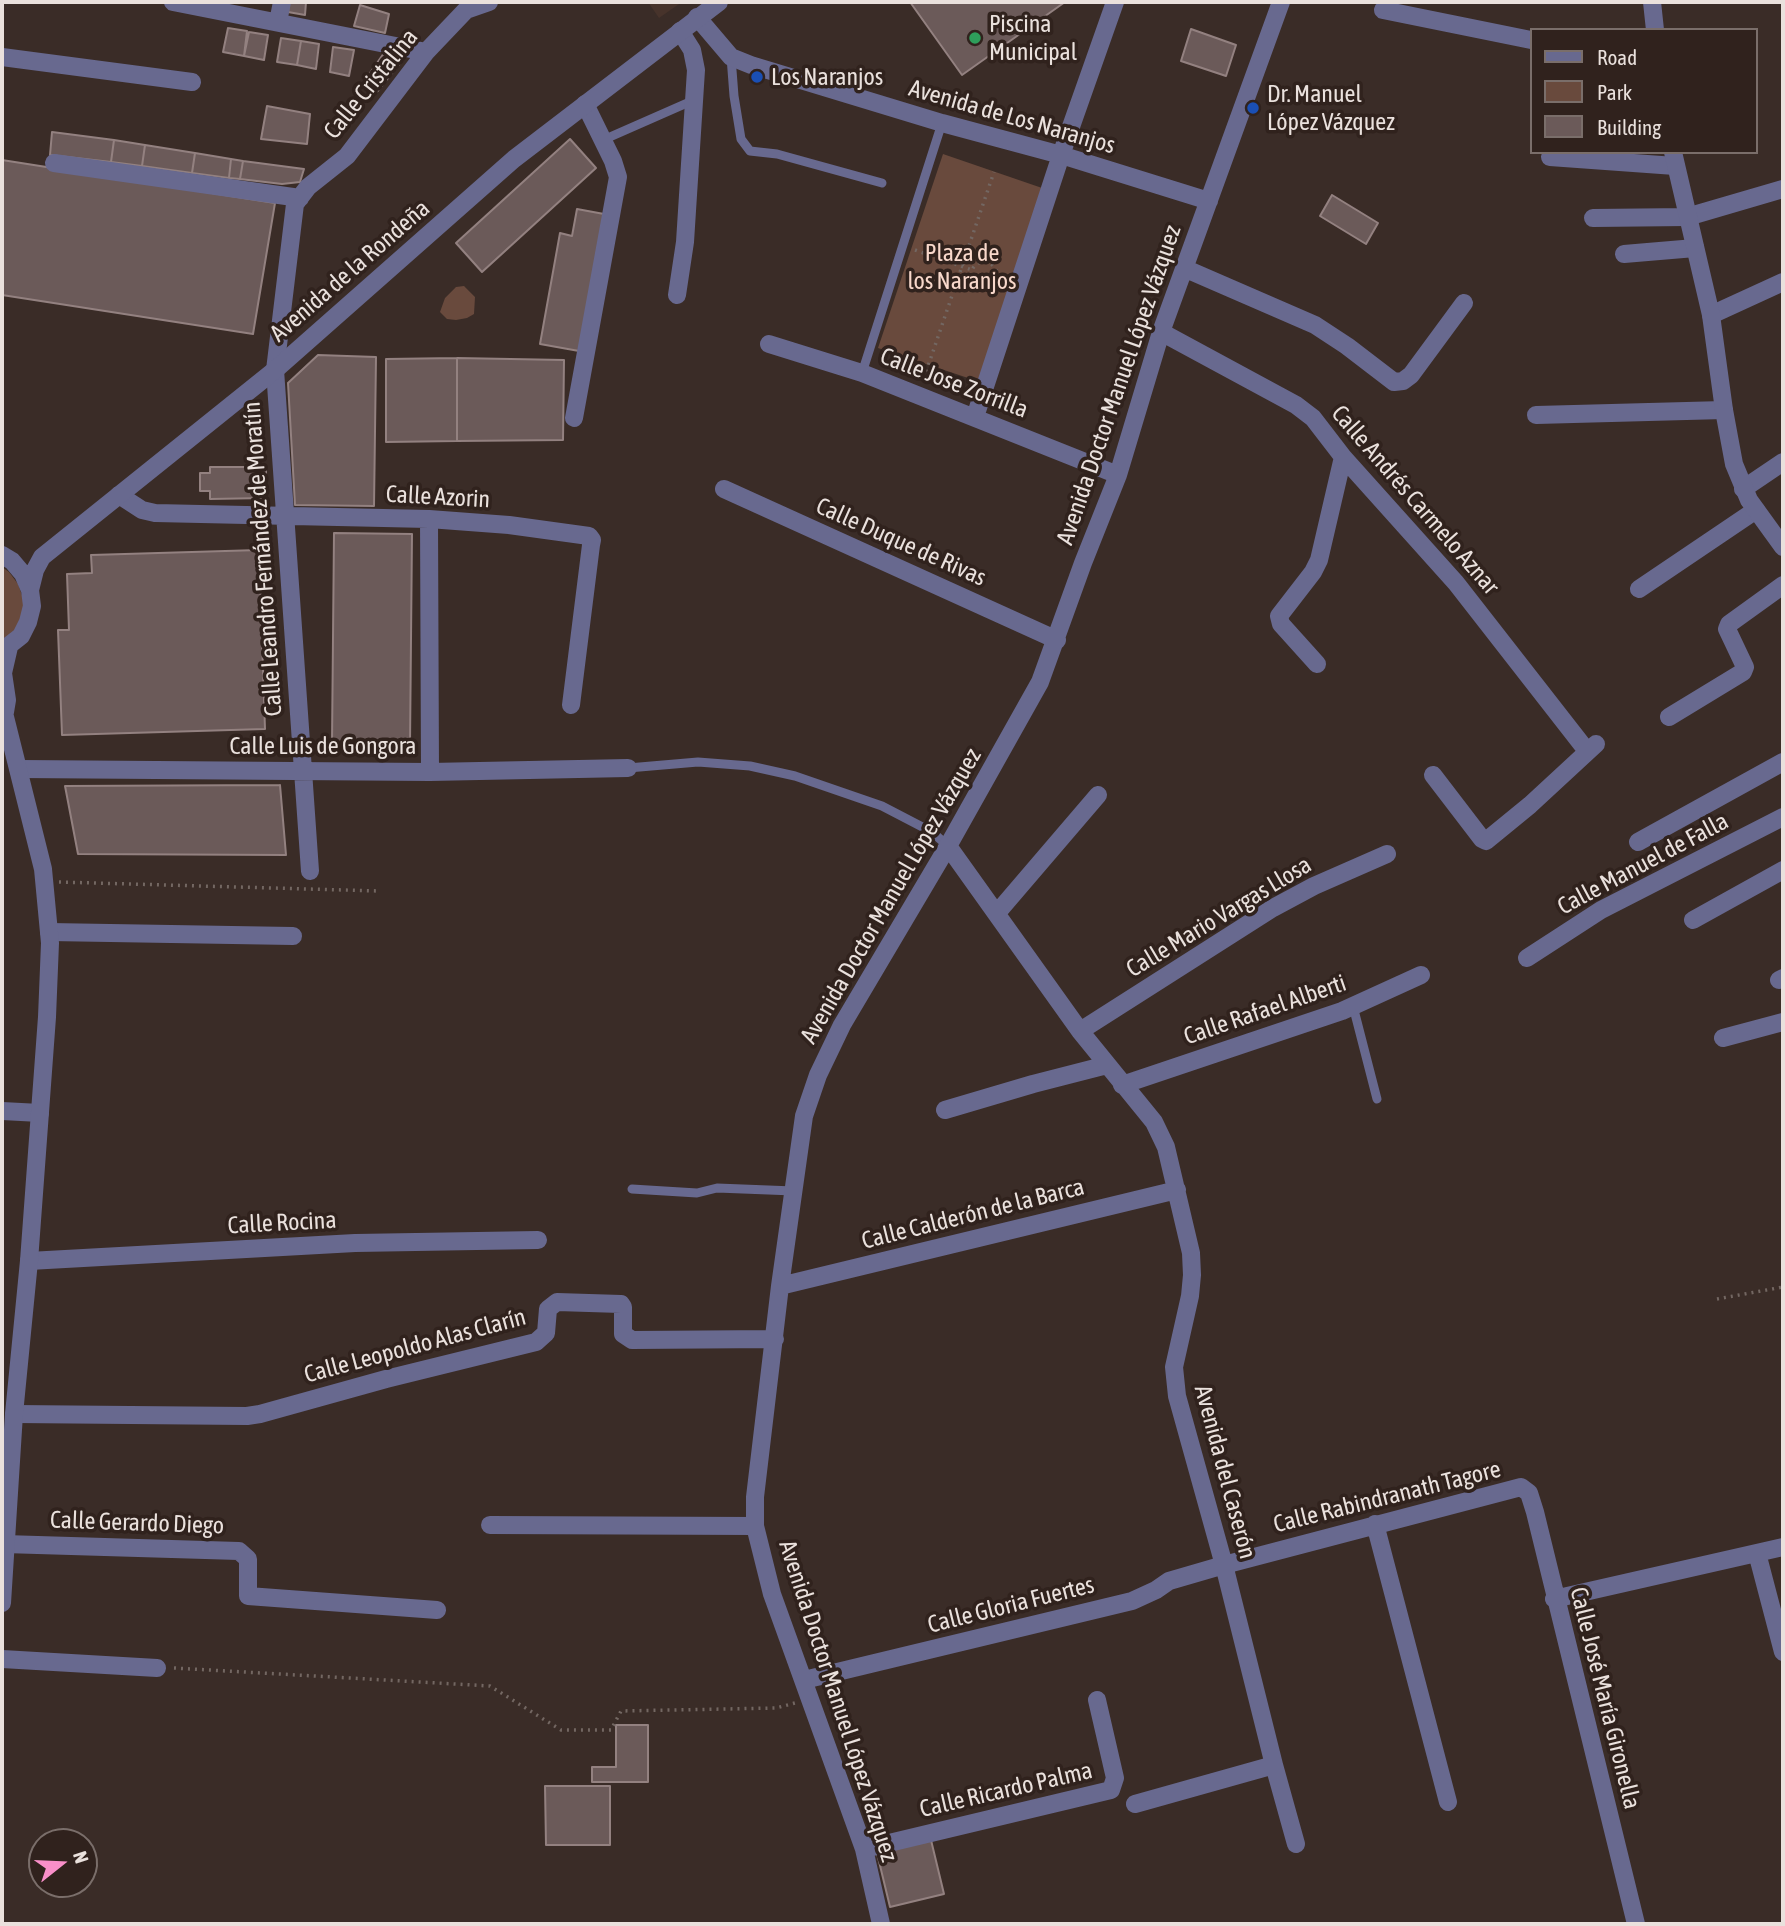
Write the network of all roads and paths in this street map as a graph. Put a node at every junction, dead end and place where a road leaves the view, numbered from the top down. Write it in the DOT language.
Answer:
graph roads {
  1 [pos="173,2"];
  2 [pos="282,2"];
  3 [pos="489,2"];
  4 [pos="719,2"];
  5 [pos="1115,2"];
  6 [pos="1281,2"];
  7 [pos="1652,2"];
  8 [pos="213,6"];
  9 [pos="464,6"];
  10 [pos="1383,10"];
  11 [pos="697,17"];
  12 [pos="278,22"];
  13 [pos="1656,28"];
  14 [pos="680,31"];
  15 [pos="1530,40"];
  16 [pos="426,51"];
  17 [pos="2,57"];
  18 [pos="731,57"];
  19 [pos="192,82"];
  20 [pos="694,100"];
  21 [pos="584,104"];
  22 [pos="942,123"];
  23 [pos="603,140"];
  24 [pos="1061,155"];
  25 [pos="1549,157"];
  26 [pos="1674,159"];
  27 [pos="54,163"];
  28 [pos="995,172"];
  29 [pos="882,183"];
  30 [pos="1783,189"];
  31 [pos="300,198"];
  32 [pos="1209,201"];
  33 [pos="1687,216"];
  34 [pos="1594,218"];
  35 [pos="903,246"];
  36 [pos="1695,248"];
  37 [pos="1624,254"];
  38 [pos="962,267"];
  39 [pos="1186,269"];
  40 [pos="972,270"];
  41 [pos="1783,282"];
  42 [pos="677,295"];
  43 [pos="1464,303"];
  44 [pos="1711,315"];
  45 [pos="1161,332"];
  46 [pos="769,344"];
  47 [pos="275,370"];
  48 [pos="862,373"];
  49 [pos="918,395"];
  50 [pos="1724,410"];
  51 [pos="1536,415"];
  52 [pos="975,417"];
  53 [pos="573,418"];
  54 [pos="1343,457"];
  55 [pos="1783,462"];
  56 [pos="1118,475"];
  57 [pos="724,489"];
  58 [pos="1743,489"];
  59 [pos="119,495"];
  60 [pos="1756,510"];
  61 [pos="285,516"];
  62 [pos="429,519"];
  63 [pos="1783,547"];
  64 [pos="2,555"];
  65 [pos="1783,584"];
  66 [pos="1639,589"];
  67 [pos="30,590"];
  68 [pos="1057,640"];
  69 [pos="5,649"];
  70 [pos="1317,664"];
  71 [pos="571,705"];
  72 [pos="3,708"];
  73 [pos="1669,717"];
  74 [pos="1783,762"];
  75 [pos="628,768"];
  76 [pos="19,769"];
  77 [pos="303,771"];
  78 [pos="430,772"];
  79 [pos="1433,775"];
  80 [pos="1098,795"];
  81 [pos="1783,817"];
  82 [pos="1638,842"];
  83 [pos="948,846"];
  84 [pos="1387,854"];
  85 [pos="1783,870"];
  86 [pos="310,871"];
  87 [pos="44,881"];
  88 [pos="379,891"];
  89 [pos="997,913"];
  90 [pos="1693,920"];
  91 [pos="49,932"];
  92 [pos="293,936"];
  93 [pos="1527,958"];
  94 [pos="1421,975"];
  95 [pos="1353,1006"];
  96 [pos="1783,1022"];
  97 [pos="1080,1031"];
  98 [pos="1723,1038"];
  99 [pos="1107,1065"];
  100 [pos="1122,1085"];
  101 [pos="1377,1099"];
  102 [pos="945,1110"];
  103 [pos="2,1111"];
  104 [pos="40,1113"];
  105 [pos="632,1189"];
  106 [pos="1177,1190"];
  107 [pos="794,1191"];
  108 [pos="538,1240"];
  109 [pos="29,1261"];
  110 [pos="780,1286"];
  111 [pos="1783,1287"];
  112 [pos="1717,1299"];
  113 [pos="775,1339"];
  114 [pos="14,1414"];
  115 [pos="1521,1488"];
  116 [pos="1375,1524"];
  117 [pos="490,1525"];
  118 [pos="755,1526"];
  119 [pos="4,1544"];
  120 [pos="1783,1547"];
  121 [pos="1757,1553"];
  122 [pos="1224,1565"];
  123 [pos="1554,1599"];
  124 [pos="2,1603"];
  125 [pos="437,1610"];
  126 [pos="1783,1652"];
  127 [pos="2,1659"];
  128 [pos="157,1668"];
  129 [pos="804,1680"];
  130 [pos="811,1699"];
  131 [pos="1097,1700"];
  132 [pos="1274,1765"];
  133 [pos="1448,1802"];
  134 [pos="1135,1804"];
  135 [pos="1296,1844"];
  136 [pos="864,1849"];
  137 [pos="881,1924"];
  138 [pos="1636,1924"];
  1 -- 8 [label="street"];
  2 -- 12 [label="street"];
  3 -- 9 [label="street, Calle Cristalina"];
  4 -- 11 [label="street, Avenida de la Rondeña"];
  5 -- 24 [label="street"];
  6 -- 32 [label="street, Avenida Doctor Manuel López Vázquez"];
  7 -- 13 [label="street"];
  8 -- 12 [label="street"];
  9 -- 16 [label="street, Calle Cristalina"];
  10 -- 15 [label="street"];
  11 -- 14 [label="street, Avenida de la Rondeña"];
  11 -- 18 [label="street"];
  12 -- 16 [label="street"];
  14 -- 20 [label="street"];
  14 -- 21 [label="street, Avenida de la Rondeña"];
  16 -- 31 [label="street, Calle Cristalina"];
  17 -- 19 [label="street"];
  18 -- 22 [label="street, Avenida de Los Naranjos"];
  18 -- 29 [label="lane"];
  20 -- 23 [label="lane"];
  20 -- 42 [label="street"];
  21 -- 23 [label="street"];
  21 -- 47 [label="street, Avenida de la Rondeña"];
  22 -- 24 [label="street, Avenida de Los Naranjos"];
  22 -- 35 [label="lane"];
  23 -- 53 [label="street"];
  24 -- 32 [label="street, Avenida de Los Naranjos"];
  24 -- 52 [label="street"];
  25 -- 26 [label="street"];
  26 -- 33 [label="street"];
  27 -- 31 [label="street"];
  28 -- 38 [label="path"];
  30 -- 33 [label="street"];
  31 -- 47 [label="street"];
  32 -- 39 [label="street, Avenida Doctor Manuel López Vázquez"];
  33 -- 34 [label="street"];
  33 -- 36 [label="street"];
  35 -- 38 [label="path"];
  35 -- 48 [label="lane"];
  36 -- 37 [label="street"];
  36 -- 44 [label="street"];
  38 -- 40 [label="path"];
  38 -- 49 [label="path"];
  39 -- 43 [label="street"];
  39 -- 45 [label="street, Avenida Doctor Manuel López Vázquez"];
  40 -- 40 [label="path"];
  41 -- 44 [label="street"];
  44 -- 50 [label="street"];
  45 -- 54 [label="street, Calle Andrés Carmelo Aznar"];
  45 -- 56 [label="street, Avenida Doctor Manuel López Vázquez"];
  46 -- 48 [label="street, Calle Jose Zorrilla"];
  47 -- 59 [label="street, Avenida de la Rondeña"];
  47 -- 61 [label="street, Calle Leandro Fernández de Moratín"];
  48 -- 49 [label="street, Calle Jose Zorrilla"];
  49 -- 52 [label="street, Calle Jose Zorrilla"];
  50 -- 51 [label="street"];
  50 -- 58 [label="street"];
  52 -- 56 [label="street, Calle Jose Zorrilla"];
  54 -- 70 [label="street"];
  54 -- 79 [label="street, Calle Andrés Carmelo Aznar"];
  55 -- 58 [label="street"];
  56 -- 68 [label="street, Avenida Doctor Manuel López Vázquez"];
  57 -- 68 [label="street, Calle Duque de Rivas"];
  58 -- 60 [label="street"];
  59 -- 61 [label="street, Calle Azorin"];
  59 -- 67 [label="street, Avenida de la Rondeña"];
  60 -- 63 [label="street"];
  60 -- 66 [label="street"];
  61 -- 62 [label="street, Calle Azorin"];
  61 -- 77 [label="street, Calle Leandro Fernández de Moratín"];
  62 -- 71 [label="street, Calle Azorin"];
  62 -- 78 [label="street"];
  64 -- 67 [label="street"];
  65 -- 73 [label="street"];
  67 -- 69 [label="street, Avenida de la Rondeña"];
  68 -- 83 [label="street, Avenida Doctor Manuel López Vázquez"];
  69 -- 72 [label="street"];
  72 -- 76 [label="street"];
  74 -- 82 [label="street"];
  75 -- 78 [label="street, Calle Luis de Gongora"];
  75 -- 83 [label="lane"];
  76 -- 77 [label="street, Calle Luis de Gongora"];
  76 -- 87 [label="street"];
  77 -- 78 [label="street, Calle Luis de Gongora"];
  77 -- 86 [label="street, Calle Leandro Fernández de Moratín"];
  80 -- 89 [label="street"];
  81 -- 93 [label="street, Calle Manuel de Falla"];
  83 -- 89 [label="street, Avenida del Caserón"];
  83 -- 107 [label="street, Avenida Doctor Manuel López Vázquez"];
  84 -- 97 [label="street, Calle Mario Vargas Llosa"];
  85 -- 90 [label="street"];
  87 -- 88 [label="path"];
  87 -- 91 [label="street"];
  89 -- 97 [label="street, Avenida del Caserón"];
  91 -- 92 [label="street"];
  91 -- 104 [label="street"];
  94 -- 95 [label="street, Calle Rafael Alberti"];
  95 -- 100 [label="street, Calle Rafael Alberti"];
  95 -- 101 [label="lane"];
  96 -- 98 [label="street"];
  97 -- 99 [label="street, Avenida del Caserón"];
  99 -- 100 [label="street, Avenida del Caserón"];
  99 -- 102 [label="street"];
  100 -- 106 [label="street, Avenida del Caserón"];
  103 -- 104 [label="street"];
  104 -- 109 [label="street"];
  105 -- 107 [label="lane"];
  106 -- 110 [label="street, Calle Calderón de la Barca"];
  106 -- 122 [label="street, Avenida del Caserón"];
  107 -- 110 [label="street, Avenida Doctor Manuel López Vázquez"];
  108 -- 109 [label="street, Calle Rocina"];
  109 -- 114 [label="street"];
  110 -- 113 [label="street, Avenida Doctor Manuel López Vázquez"];
  111 -- 112 [label="path"];
  113 -- 114 [label="street, Calle Leopoldo Alas Clarín"];
  113 -- 118 [label="street, Avenida Doctor Manuel López Vázquez"];
  114 -- 119 [label="street"];
  115 -- 116 [label="street, Calle Rabindranath Tagore"];
  115 -- 123 [label="street, Calle José María Gironella"];
  116 -- 122 [label="street, Calle Rabindranath Tagore"];
  116 -- 133 [label="street"];
  117 -- 118 [label="street"];
  118 -- 129 [label="street, Avenida Doctor Manuel López Vázquez"];
  119 -- 124 [label="street"];
  119 -- 125 [label="street, Calle Gerardo Diego"];
  120 -- 121 [label="street"];
  121 -- 123 [label="street"];
  121 -- 126 [label="street"];
  122 -- 129 [label="street, Calle Gloria Fuertes"];
  122 -- 132 [label="street, Avenida del Caserón"];
  123 -- 138 [label="street, Calle José María Gironella"];
  127 -- 128 [label="street"];
  128 -- 130 [label="path"];
  129 -- 130 [label="street, Avenida Doctor Manuel López Vázquez"];
  130 -- 136 [label="street, Avenida Doctor Manuel López Vázquez"];
  131 -- 136 [label="street, Calle Ricardo Palma"];
  132 -- 134 [label="street"];
  132 -- 135 [label="street, Avenida del Caserón"];
  136 -- 137 [label="street, Avenida Doctor Manuel López Vázquez"];
}
